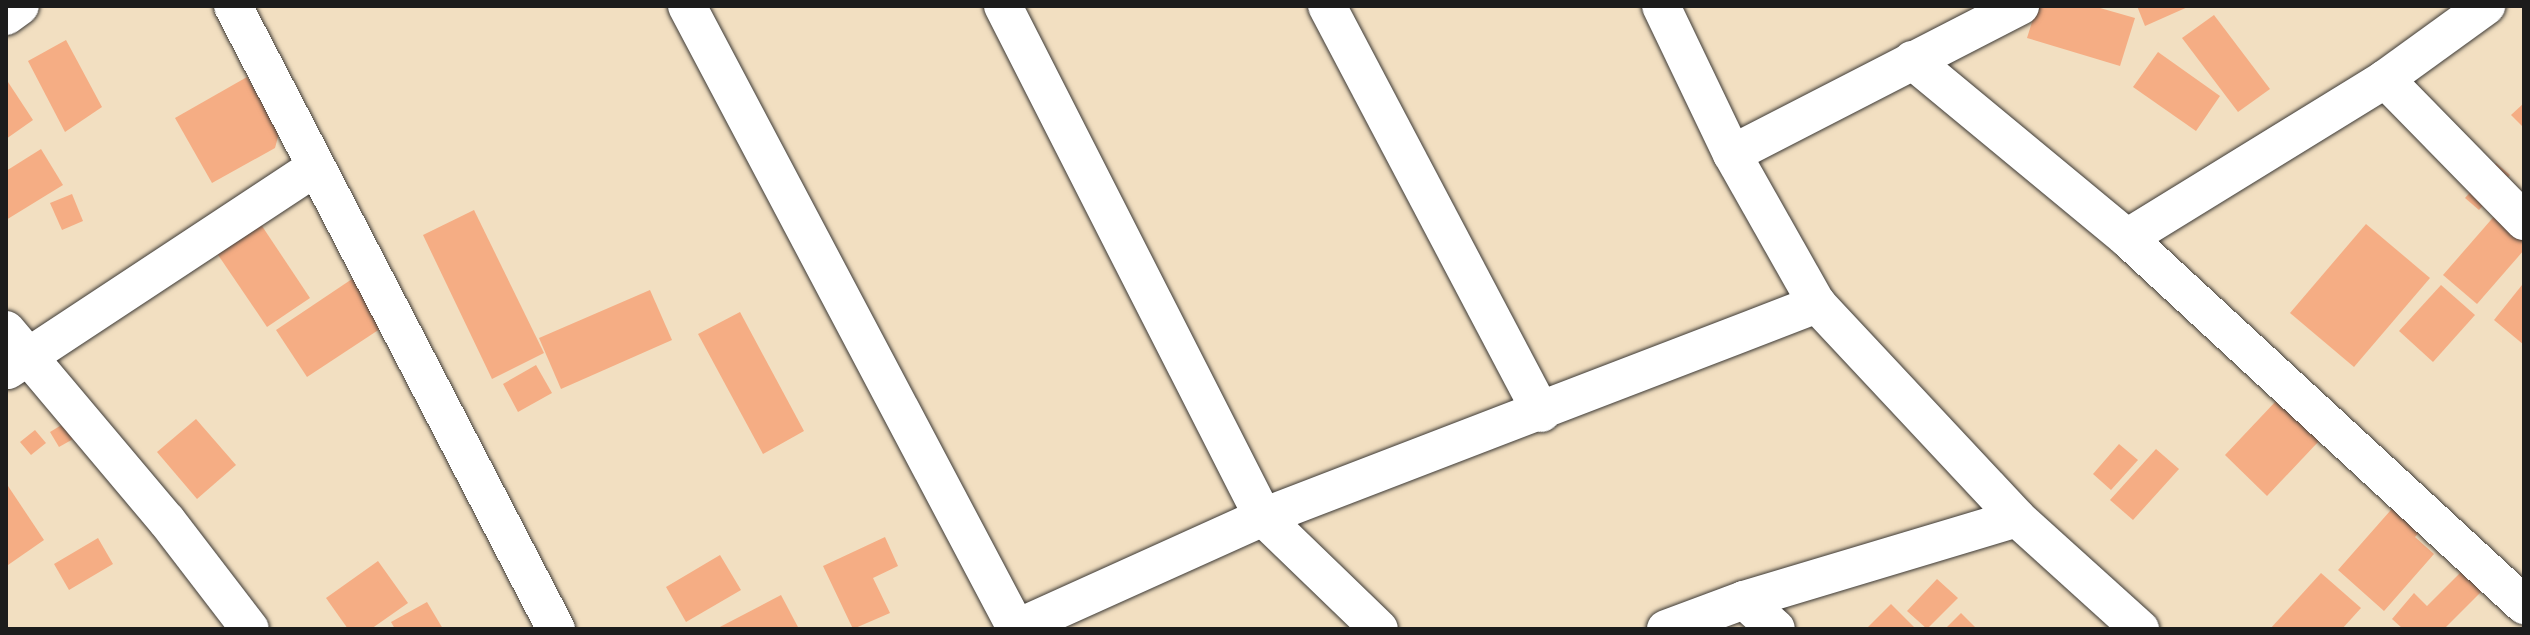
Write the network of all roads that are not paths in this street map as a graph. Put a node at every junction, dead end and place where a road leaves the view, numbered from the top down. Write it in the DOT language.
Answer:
graph roads {
  1 [pos="20,6"];
  2 [pos="233,6"];
  3 [pos="687,6"];
  4 [pos="1003,6"];
  5 [pos="1327,6"];
  6 [pos="1661,6"];
  7 [pos="2020,6"];
  8 [pos="2486,6"];
  9 [pos="6,16"];
  10 [pos="1912,60"];
  11 [pos="2385,79"];
  12 [pos="1732,154"];
  13 [pos="316,167"];
  14 [pos="2524,221"];
  15 [pos="2127,238"];
  16 [pos="1817,304"];
  17 [pos="13,353"];
  18 [pos="1542,413"];
  19 [pos="1263,517"];
  20 [pos="2017,518"];
  21 [pos="1744,600"];
  22 [pos="2524,605"];
  23 [pos="250,629"];
  24 [pos="556,629"];
  25 [pos="1016,629"];
  26 [pos="1379,629"];
  27 [pos="1666,629"];
  28 [pos="1776,629"];
  29 [pos="2140,629"];
  1 -- 9 [label="street"];
  2 -- 13 [label="street"];
  3 -- 25 [label="street"];
  4 -- 19 [label="street"];
  5 -- 18 [label="street"];
  6 -- 12 [label="street"];
  7 -- 10 [label="street"];
  8 -- 11 [label="street"];
  10 -- 12 [label="street"];
  10 -- 15 [label="street"];
  11 -- 14 [label="street"];
  11 -- 15 [label="street"];
  12 -- 16 [label="street"];
  13 -- 17 [label="street"];
  13 -- 24 [label="street"];
  15 -- 22 [label="street"];
  16 -- 18 [label="street"];
  16 -- 20 [label="street"];
  17 -- 23 [label="street"];
  18 -- 19 [label="street"];
  19 -- 25 [label="street"];
  19 -- 26 [label="street"];
  20 -- 21 [label="street"];
  20 -- 29 [label="street"];
  21 -- 27 [label="street"];
  21 -- 28 [label="street"];
}
